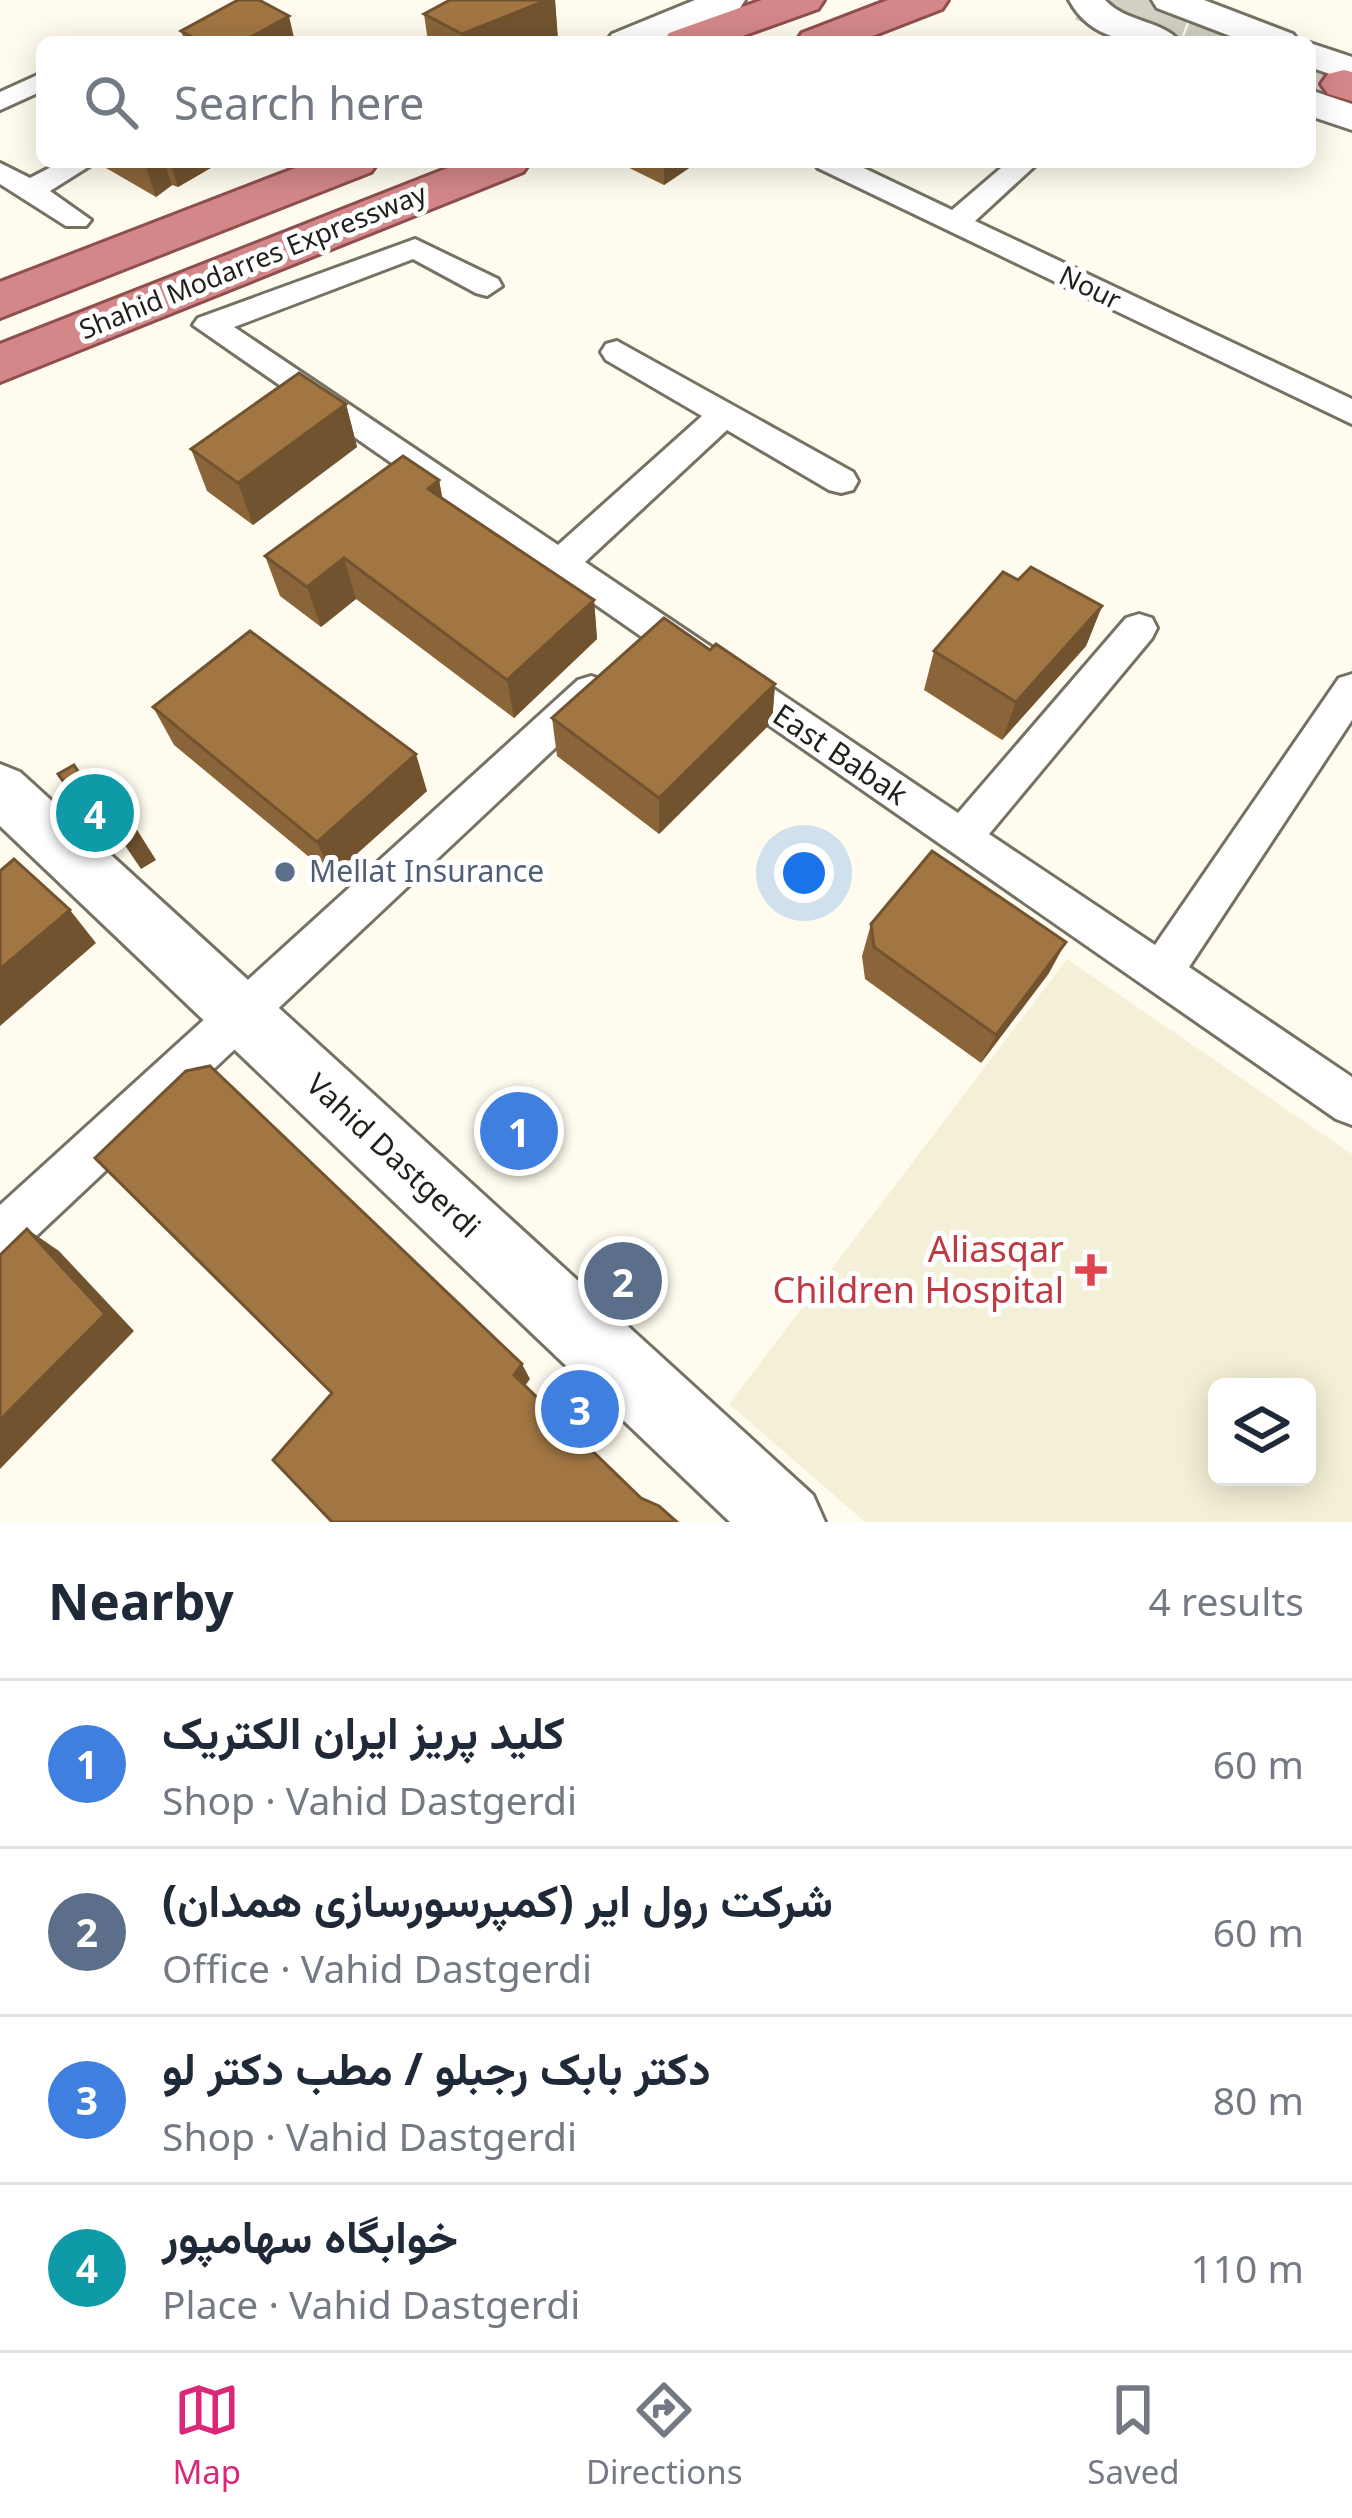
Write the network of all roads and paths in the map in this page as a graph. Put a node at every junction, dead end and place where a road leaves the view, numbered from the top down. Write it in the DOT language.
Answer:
graph roads {
  1 [pos="727,0"];
  2 [pos="803,0"];
  3 [pos="927,0"];
  4 [pos="1170,0"];
  5 [pos="1095,9"];
  6 [pos="640,36"];
  7 [pos="702,36"];
  8 [pos="834,36"];
  9 [pos="1149,36"];
  10 [pos="1264,36"];
  11 [pos="1316,62"];
  12 [pos="36,84"];
  13 [pos="1341,94"];
  14 [pos="0,102"];
  15 [pos="71,168"];
  16 [pos="339,168"];
  17 [pos="491,168"];
  18 [pos="840,168"];
  19 [pos="1018,168"];
  20 [pos="0,172"];
  21 [pos="29,190"];
  22 [pos="76,220"];
  23 [pos="955,223"];
  24 [pos="488,286"];
  25 [pos="0,302"];
  26 [pos="617,352"];
  27 [pos="0,364"];
  28 [pos="1352,413"];
  29 [pos="724,414"];
  30 [pos="841,481"];
  31 [pos="560,564"];
  32 [pos="1139,628"];
  33 [pos="657,630"];
  34 [pos="1352,689"];
  35 [pos="0,789"];
  36 [pos="962,837"];
  37 [pos="1161,972"];
  38 [pos="241,1014"];
  39 [pos="1352,1103"];
  40 [pos="0,1237"];
  41 [pos="786,1522"];
  1 -- 6 [label="main road"];
  2 -- 7 [label="highway"];
  3 -- 8 [label="highway"];
  4 -- 10 [label="main road"];
  5 -- 9 [label="main road"];
  11 -- 13 [label="main road"];
  12 -- 14 [label="street"];
  15 -- 21 [label="street"];
  16 -- 25 [label="highway, Shahid Modarres Expressway"];
  17 -- 27 [label="highway, Shahid Modarres Expressway"];
  18 -- 23 [label="street, Nour"];
  19 -- 23 [label="street"];
  20 -- 21 [label="street"];
  21 -- 22 [label="street"];
  23 -- 28 [label="street, Nour"];
  24 -- 31 [label="street, East Babak"];
  26 -- 29 [label="street"];
  29 -- 30 [label="street"];
  29 -- 31 [label="street"];
  31 -- 33 [label="street, East Babak"];
  32 -- 36 [label="street"];
  33 -- 36 [label="street, East Babak"];
  33 -- 38 [label="street"];
  34 -- 37 [label="street"];
  35 -- 38 [label="main road, Vahid Dastgerdi"];
  36 -- 37 [label="street, East Babak"];
  37 -- 39 [label="street, East Babak"];
  38 -- 40 [label="street"];
  38 -- 41 [label="main road, Vahid Dastgerdi"];
}
